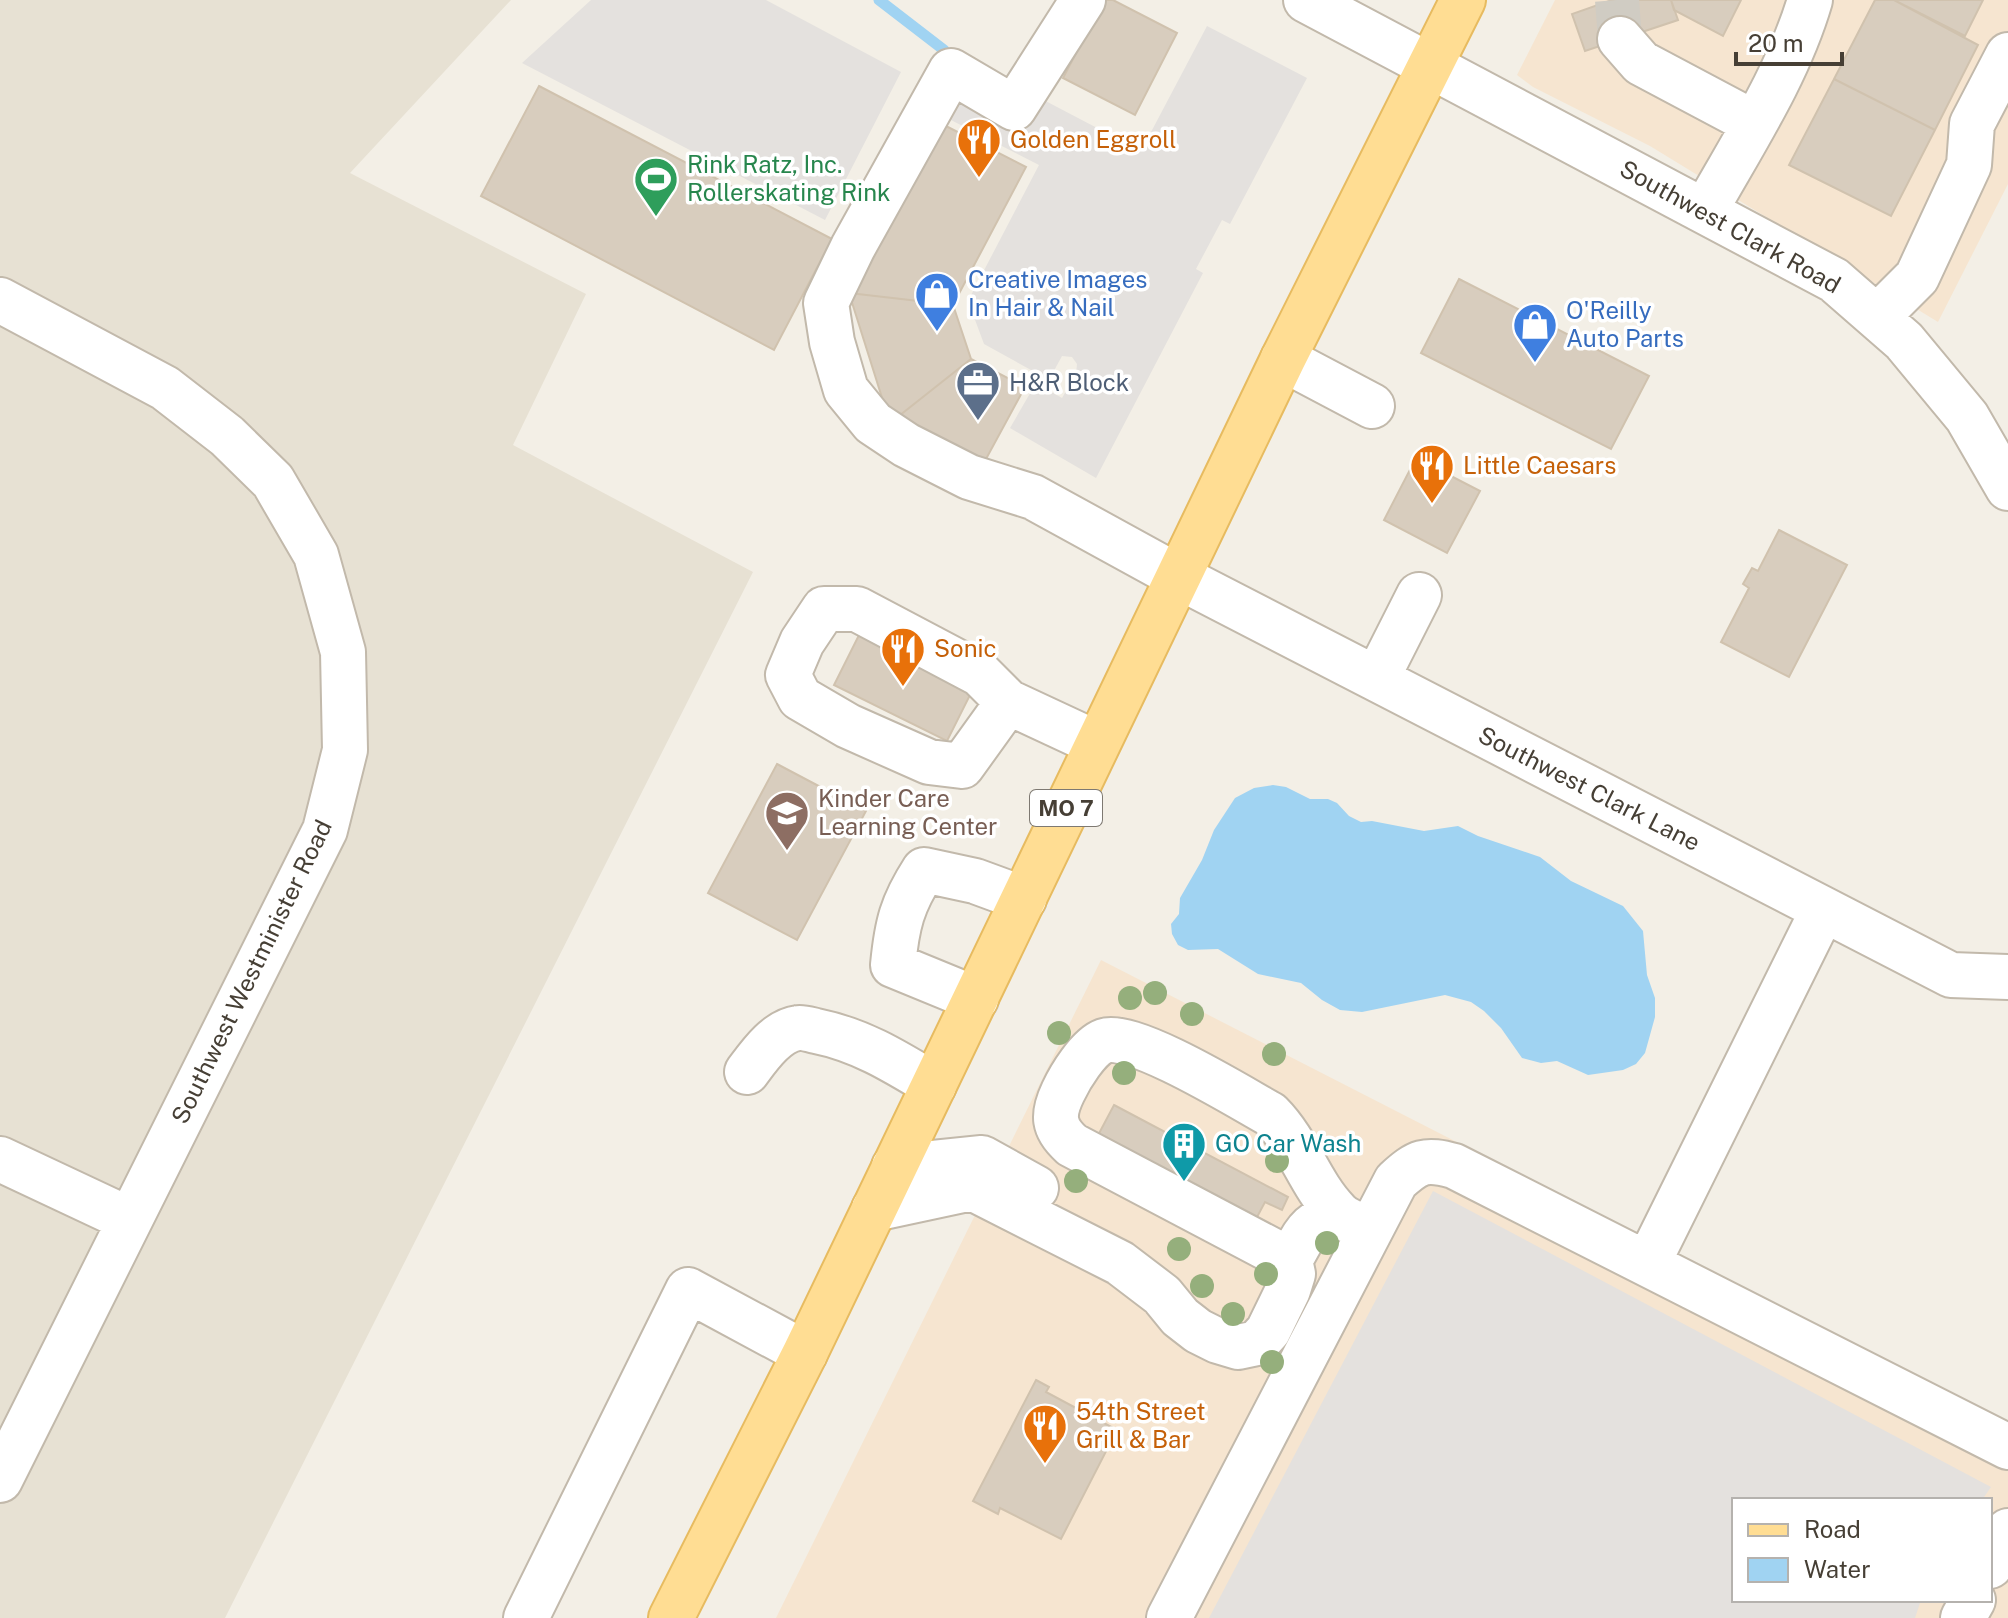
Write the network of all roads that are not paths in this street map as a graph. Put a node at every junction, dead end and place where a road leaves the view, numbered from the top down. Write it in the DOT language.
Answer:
graph roads {
  1 [pos="1083,0"];
  2 [pos="1306,0"];
  3 [pos="1463,0"];
  4 [pos="1810,0"];
  5 [pos="1620,39"];
  6 [pos="2008,55"];
  7 [pos="1431,65"];
  8 [pos="1754,123"];
  9 [pos="1705,211"];
  10 [pos="0,300"];
  11 [pos="1877,317"];
  12 [pos="1283,359"];
  13 [pos="1372,406"];
  14 [pos="2008,488"];
  15 [pos="1177,576"];
  16 [pos="1419,595"];
  17 [pos="1377,678"];
  18 [pos="1008,702"];
  19 [pos="1096,743"];
  20 [pos="1024,899"];
  21 [pos="1823,910"];
  22 [pos="2008,977"];
  23 [pos="976,999"];
  24 [pos="747,1072"];
  25 [pos="934,1085"];
  26 [pos="0,1159"];
  27 [pos="894,1167"];
  28 [pos="874,1209"];
  29 [pos="130,1220"];
  30 [pos="1354,1222"];
  31 [pos="1290,1260"];
  32 [pos="1648,1263"];
  33 [pos="1174,1310"];
  34 [pos="805,1353"];
  35 [pos="2008,1447"];
  36 [pos="0,1480"];
  37 [pos="2008,1531"];
  38 [pos="1992,1562"];
  39 [pos="526,1618"];
  40 [pos="671,1618"];
  41 [pos="1169,1618"];
  1 -- 15 [label="street, Southwest Clark Lane"];
  2 -- 7 [label="street, Southwest Clark Road"];
  3 -- 7 [label="main road, MO 7"];
  4 -- 8 [label="street"];
  5 -- 8 [label="street"];
  6 -- 11 [label="street"];
  7 -- 9 [label="street, Southwest Clark Road"];
  7 -- 12 [label="main road, MO 7"];
  8 -- 9 [label="street"];
  9 -- 11 [label="street, Southwest Clark Road"];
  10 -- 29 [label="street, Southwest Westminister Road"];
  11 -- 14 [label="street, Southwest Clark Road"];
  12 -- 13 [label="street"];
  12 -- 15 [label="main road, MO 7"];
  15 -- 17 [label="street, Southwest Clark Lane"];
  15 -- 19 [label="main road, MO 7"];
  16 -- 17 [label="street"];
  17 -- 21 [label="street, Southwest Clark Lane"];
  18 -- 18 [label="street"];
  18 -- 19 [label="street"];
  19 -- 20 [label="main road, MO 7"];
  20 -- 23 [label="main road, MO 7"];
  20 -- 23 [label="street"];
  21 -- 22 [label="street, Southwest Clark Lane"];
  21 -- 32 [label="street"];
  23 -- 25 [label="main road, MO 7"];
  24 -- 25 [label="street"];
  25 -- 27 [label="main road, MO 7"];
  26 -- 29 [label="street"];
  27 -- 28 [label="main road, MO 7"];
  27 -- 33 [label="street"];
  28 -- 33 [label="street"];
  28 -- 34 [label="main road, MO 7"];
  29 -- 36 [label="street, Southwest Westminister Road"];
  30 -- 31 [label="street"];
  30 -- 31 [label="street"];
  30 -- 32 [label="street"];
  30 -- 41 [label="street"];
  31 -- 33 [label="street"];
  32 -- 35 [label="street"];
  34 -- 39 [label="street"];
  34 -- 40 [label="main road, MO 7"];
  37 -- 38 [label="street"];
}
